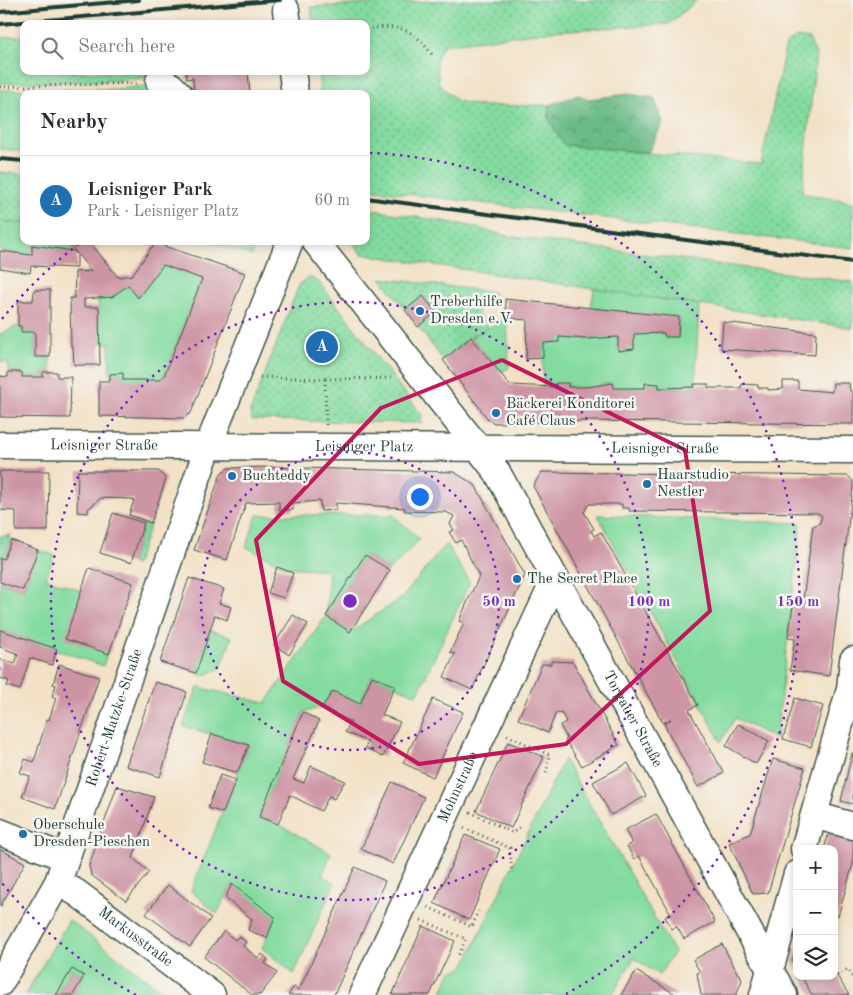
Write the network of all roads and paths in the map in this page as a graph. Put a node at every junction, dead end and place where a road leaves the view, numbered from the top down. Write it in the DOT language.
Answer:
graph roads {
  1 [pos="370,28"];
  2 [pos="433,56"];
  3 [pos="293,75"];
  4 [pos="0,87"];
  5 [pos="169,88"];
  6 [pos="294,90"];
  7 [pos="288,245"];
  8 [pos="318,245"];
  9 [pos="237,376"];
  10 [pos="325,378"];
  11 [pos="423,378"];
  12 [pos="209,444"];
  13 [pos="0,445"];
  14 [pos="327,446"];
  15 [pos="476,447"];
  16 [pos="853,450"];
  17 [pos="555,579"];
  18 [pos="853,660"];
  19 [pos="487,726"];
  20 [pos="546,775"];
  21 [pos="447,811"];
  22 [pos="814,815"];
  23 [pos="853,826"];
  24 [pos="520,827"];
  25 [pos="0,832"];
  26 [pos="805,845"];
  27 [pos="66,858"];
  28 [pos="512,873"];
  29 [pos="58,882"];
  30 [pos="793,889"];
  31 [pos="404,904"];
  32 [pos="478,911"];
  33 [pos="458,956"];
  34 [pos="838,974"];
  35 [pos="853,978"];
  36 [pos="0,983"];
  37 [pos="767,983"];
  38 [pos="183,986"];
  39 [pos="212,995"];
  40 [pos="362,995"];
  41 [pos="784,995"];
  1 -- 2 [label="path"];
  3 -- 6 [label="street"];
  4 -- 5 [label="path"];
  7 -- 9 [label="street"];
  8 -- 11 [label="street"];
  9 -- 10 [label="path"];
  9 -- 12 [label="street"];
  10 -- 11 [label="path"];
  10 -- 14 [label="path"];
  11 -- 15 [label="street"];
  12 -- 13 [label="street, Leisniger Straße"];
  12 -- 14 [label="street, Leisniger Platz"];
  12 -- 27 [label="street, Robert-Matzke-Straße"];
  14 -- 15 [label="street, Leisniger Platz"];
  15 -- 16 [label="street, Leisniger Straße"];
  15 -- 17 [label="street, Torgauer Straße"];
  17 -- 19 [label="street, Mohnstraße"];
  17 -- 37 [label="street, Torgauer Straße"];
  18 -- 22 [label="street"];
  19 -- 20 [label="path"];
  19 -- 21 [label="street, Mohnstraße"];
  21 -- 24 [label="path"];
  21 -- 28 [label="path"];
  21 -- 31 [label="street, Mohnstraße"];
  22 -- 23 [label="street"];
  22 -- 26 [label="street"];
  25 -- 27 [label="street"];
  27 -- 29 [label="street, Robert-Matzke-Straße"];
  29 -- 36 [label="street, Robert-Matzke-Straße"];
  29 -- 38 [label="street, Markusstraße"];
  30 -- 37 [label="street"];
  31 -- 32 [label="path"];
  31 -- 33 [label="path"];
  31 -- 40 [label="street, Mohnstraße"];
  34 -- 35 [label="path"];
  37 -- 41 [label="street, Torgauer Straße"];
  38 -- 39 [label="street, Markusstraße"];
}
